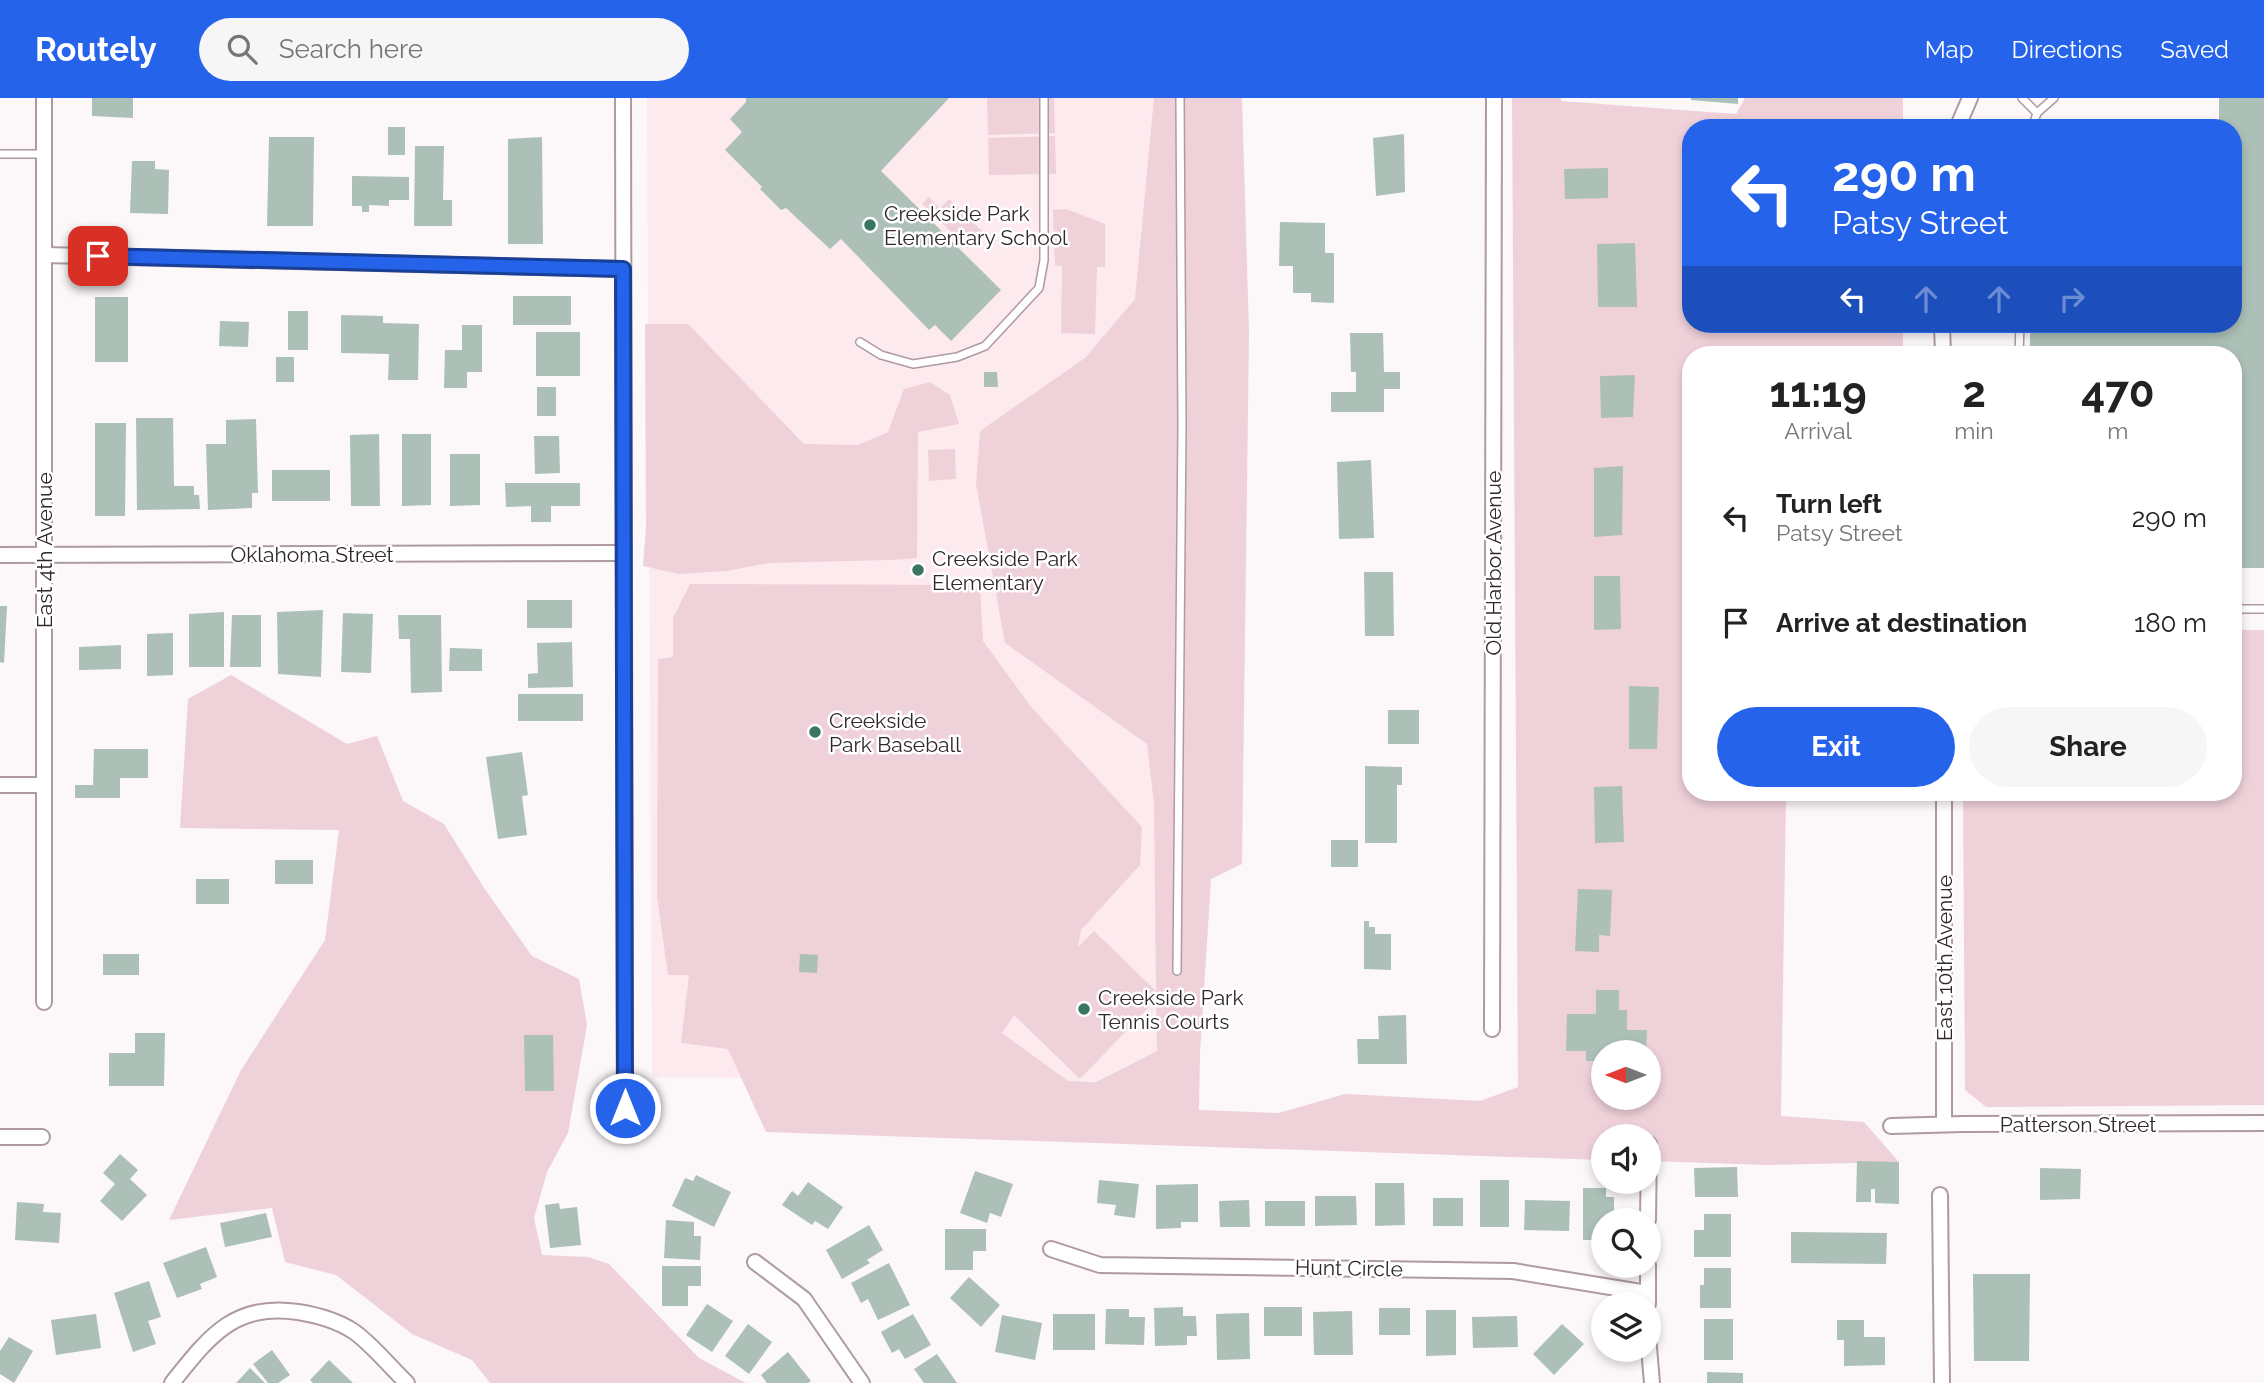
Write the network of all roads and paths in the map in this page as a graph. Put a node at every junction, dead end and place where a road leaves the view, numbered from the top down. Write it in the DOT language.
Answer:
graph roads {
  1 [pos="44,98"];
  2 [pos="623,98"];
  3 [pos="1044,98"];
  4 [pos="1180,98"];
  5 [pos="1494,98"];
  6 [pos="1970,98"];
  7 [pos="2022,98"];
  8 [pos="2054,98"];
  9 [pos="2037,113"];
  10 [pos="1961,119"];
  11 [pos="2035,119"];
  12 [pos="0,154"];
  13 [pos="44,154"];
  14 [pos="44,255"];
  15 [pos="623,269"];
  16 [pos="860,342"];
  17 [pos="624,553"];
  18 [pos="44,554"];
  19 [pos="0,555"];
  20 [pos="2242,609"];
  21 [pos="2264,609"];
  22 [pos="0,785"];
  23 [pos="44,786"];
  24 [pos="1944,801"];
  25 [pos="1177,971"];
  26 [pos="44,1003"];
  27 [pos="1492,1028"];
  28 [pos="625,1108"];
  29 [pos="2264,1123"];
  30 [pos="1944,1124"];
  31 [pos="1891,1126"];
  32 [pos="0,1137"];
  33 [pos="42,1137"];
  34 [pos="1940,1195"];
  35 [pos="1051,1249"];
  36 [pos="755,1262"];
  37 [pos="1617,1292"];
  38 [pos="1650,1362"];
  39 [pos="172,1383"];
  40 [pos="407,1383"];
  41 [pos="862,1383"];
  42 [pos="1652,1383"];
  43 [pos="1942,1383"];
  1 -- 13 [label="street, East 4th Avenue"];
  2 -- 15 [label="street"];
  3 -- 16 [label="lane"];
  4 -- 25 [label="lane"];
  5 -- 27 [label="street, Old Harbor Avenue"];
  6 -- 10 [label="street"];
  7 -- 9 [label="lane"];
  8 -- 9 [label="lane"];
  9 -- 11 [label="lane"];
  12 -- 13 [label="lane"];
  13 -- 14 [label="street, East 4th Avenue"];
  14 -- 15 [label="street"];
  14 -- 18 [label="street, East 4th Avenue"];
  15 -- 17 [label="street"];
  17 -- 18 [label="street, Oklahoma Street"];
  17 -- 28 [label="street"];
  18 -- 19 [label="street, Oklahoma Street"];
  18 -- 23 [label="street, East 4th Avenue"];
  20 -- 21 [label="lane"];
  22 -- 23 [label="street"];
  23 -- 26 [label="street, East 4th Avenue"];
  24 -- 30 [label="street, East 10th Avenue"];
  29 -- 30 [label="street, Patterson Street"];
  30 -- 31 [label="street, Patterson Street"];
  32 -- 33 [label="street"];
  34 -- 43 [label="street"];
  35 -- 37 [label="street, Hunt Circle"];
  36 -- 41 [label="street"];
  38 -- 42 [label="street"];
  39 -- 40 [label="street"];
}
